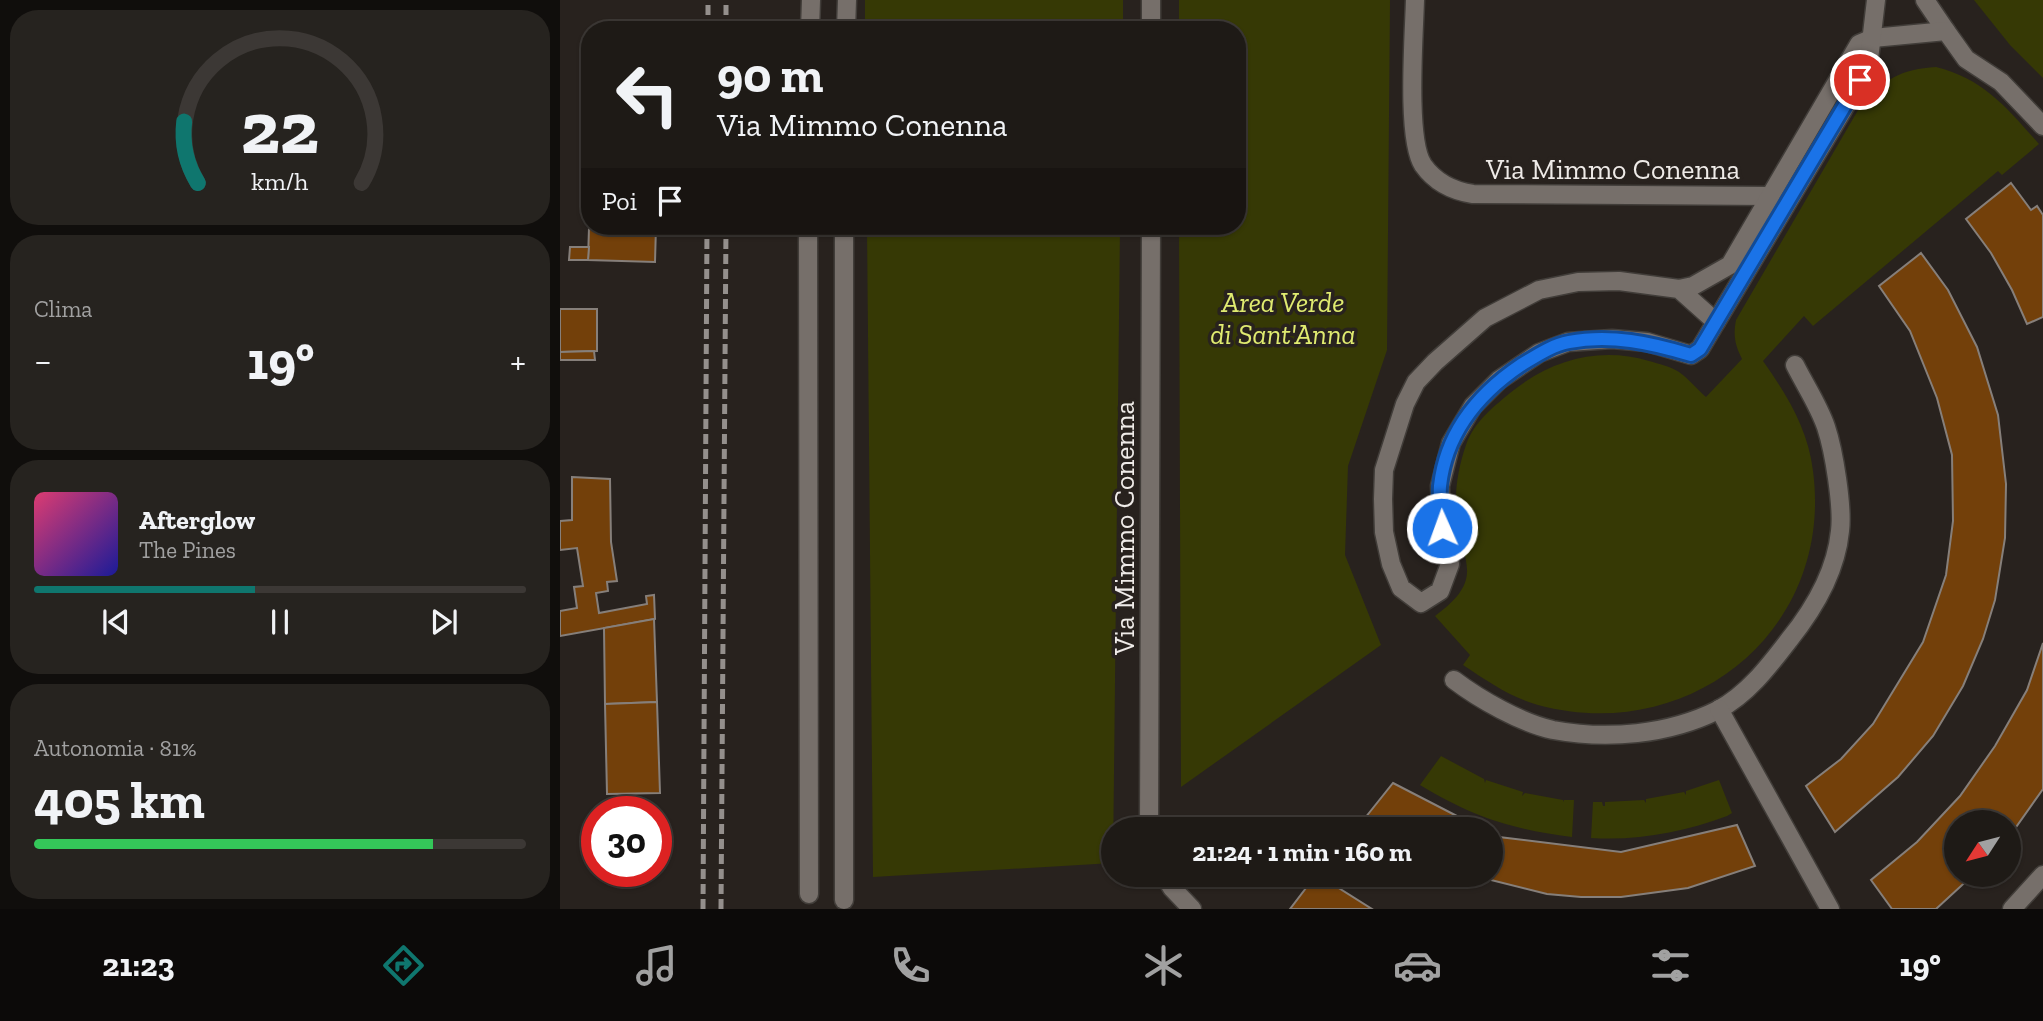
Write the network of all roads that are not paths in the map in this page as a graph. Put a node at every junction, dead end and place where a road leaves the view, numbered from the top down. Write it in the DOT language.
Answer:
graph roads {
  1 [pos="811,0"];
  2 [pos="846,0"];
  3 [pos="1151,0"];
  4 [pos="1415,0"];
  5 [pos="1876,0"];
  6 [pos="1925,0"];
  7 [pos="810,21"];
  8 [pos="846,21"];
  9 [pos="1151,21"];
  10 [pos="1946,32"];
  11 [pos="1873,38"];
  12 [pos="2043,126"];
  13 [pos="1770,196"];
  14 [pos="808,235"];
  15 [pos="844,235"];
  16 [pos="1150,235"];
  17 [pos="1679,289"];
  18 [pos="1716,322"];
  19 [pos="1795,365"];
  20 [pos="1454,680"];
  21 [pos="1719,709"];
  22 [pos="1149,817"];
  23 [pos="2043,876"];
  24 [pos="1171,887"];
  25 [pos="809,894"];
  26 [pos="845,900"];
  27 [pos="1192,909"];
  28 [pos="1830,909"];
  29 [pos="2012,909"];
  1 -- 7 [label="street"];
  2 -- 8 [label="street"];
  3 -- 9 [label="street"];
  4 -- 13 [label="street, Via Mimmo Conenna"];
  5 -- 11 [label="street"];
  6 -- 10 [label="street"];
  10 -- 11 [label="street"];
  10 -- 12 [label="street"];
  11 -- 13 [label="street, Via Mimmo Conenna"];
  11 -- 18 [label="street"];
  13 -- 17 [label="street, Via Mimmo Conenna"];
  14 -- 25 [label="street"];
  15 -- 26 [label="street"];
  16 -- 22 [label="street, Via Mimmo Conenna"];
  17 -- 18 [label="street"];
  17 -- 18 [label="street"];
  19 -- 21 [label="street"];
  20 -- 21 [label="street"];
  21 -- 28 [label="street"];
  23 -- 29 [label="street"];
  24 -- 27 [label="street"];
}
